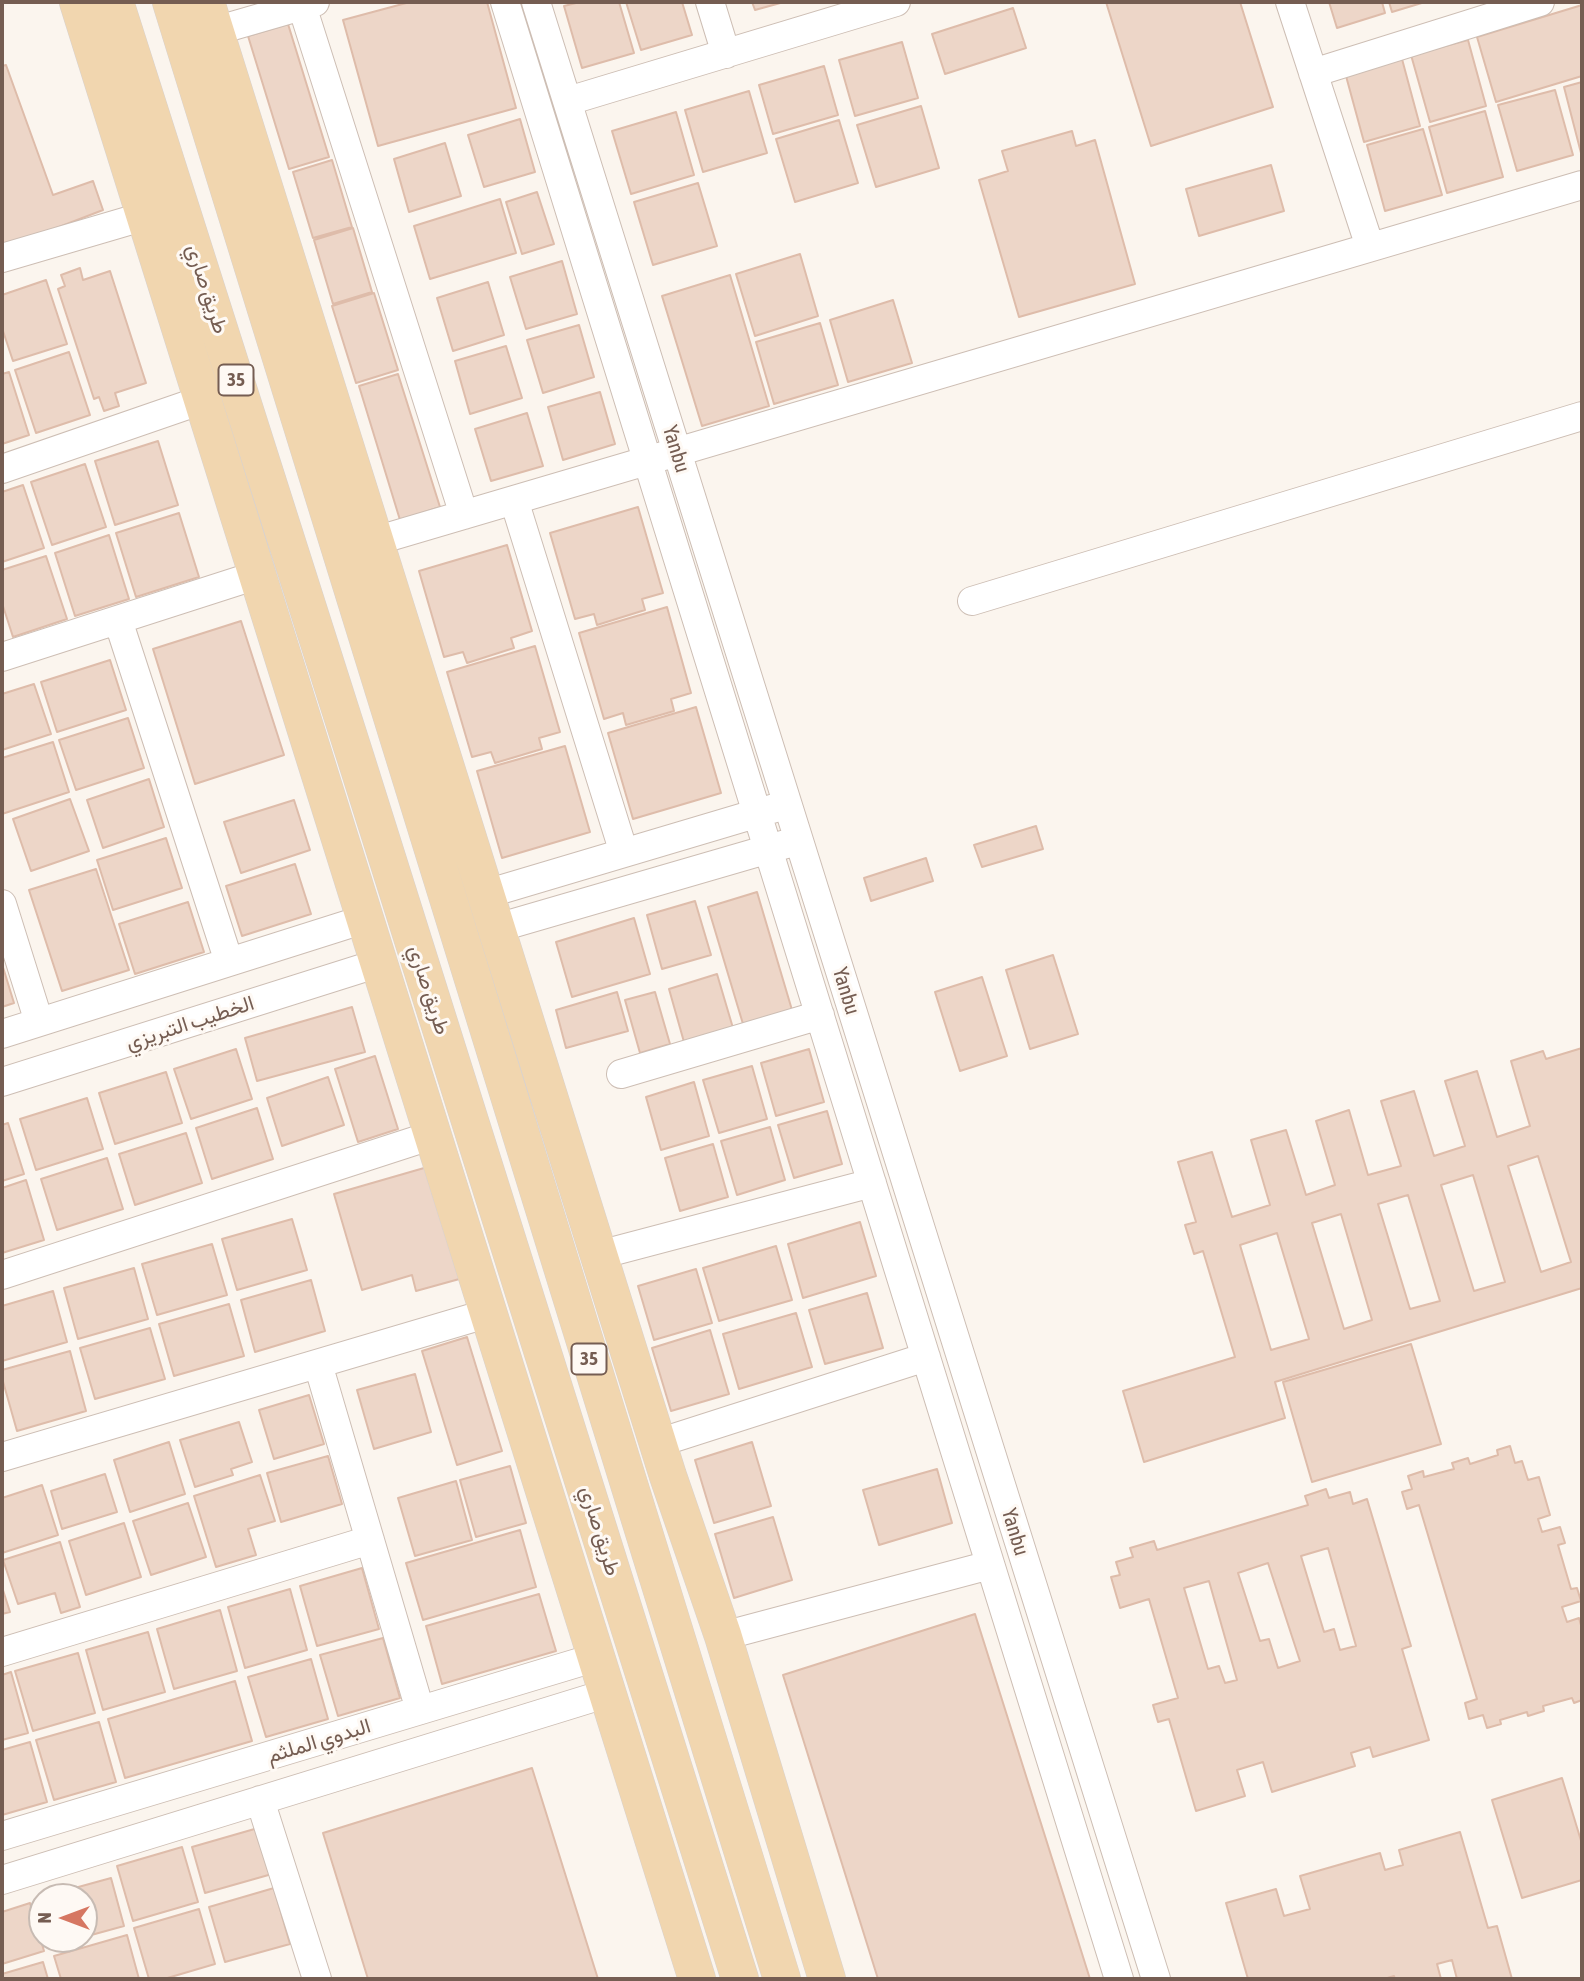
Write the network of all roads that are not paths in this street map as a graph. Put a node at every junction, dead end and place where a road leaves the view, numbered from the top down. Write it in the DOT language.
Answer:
graph roads {
  1 [pos="78,2"];
  2 [pos="115,2"];
  3 [pos="171,2"];
  4 [pos="505,2"];
  5 [pos="536,2"];
  6 [pos="710,2"];
  7 [pos="896,2"];
  8 [pos="1290,2"];
  9 [pos="1540,2"];
  10 [pos="309,4"];
  11 [pos="1475,11"];
  12 [pos="211,16"];
  13 [pos="726,54"];
  14 [pos="1313,74"];
  15 [pos="568,101"];
  16 [pos="1582,185"];
  17 [pos="145,216"];
  18 [pos="1370,247"];
  19 [pos="2,258"];
  20 [pos="202,400"];
  21 [pos="1582,416"];
  22 [pos="677,452"];
  23 [pos="648,461"];
  24 [pos="2,469"];
  25 [pos="514,500"];
  26 [pos="464,515"];
  27 [pos="375,541"];
  28 [pos="257,575"];
  29 [pos="972,601"];
  30 [pos="118,620"];
  31 [pos="2,657"];
  32 [pos="788,804"];
  33 [pos="757,813"];
  34 [pos="799,840"];
  35 [pos="768,849"];
  36 [pos="624,853"];
  37 [pos="2,904"];
  38 [pos="491,911"];
  39 [pos="365,919"];
  40 [pos="229,962"];
  41 [pos="379,963"];
  42 [pos="820,1015"];
  43 [pos="39,1022"];
  44 [pos="2,1034"];
  45 [pos="621,1074"];
  46 [pos="2,1082"];
  47 [pos="433,1135"];
  48 [pos="872,1183"];
  49 [pos="599,1255"];
  50 [pos="2,1275"];
  51 [pos="489,1313"];
  52 [pos="926,1357"];
  53 [pos="318,1364"];
  54 [pos="658,1443"];
  55 [pos="2,1457"];
  56 [pos="370,1540"];
  57 [pos="990,1565"];
  58 [pos="723,1636"];
  59 [pos="2,1652"];
  60 [pos="597,1657"];
  61 [pos="608,1693"];
  62 [pos="420,1710"];
  63 [pos="260,1800"];
  64 [pos="42,1824"];
  65 [pos="2,1836"];
  66 [pos="57,1863"];
  67 [pos="2,1880"];
  68 [pos="309,1977"];
  69 [pos="697,1979"];
  70 [pos="740,1979"];
  71 [pos="782,1979"];
  72 [pos="827,1979"];
  73 [pos="1118,1979"];
  74 [pos="1156,1979"];
  1 -- 17 [label="main road"];
  2 -- 70 [label="main road, طريق صاري / 35"];
  3 -- 71 [label="main road, طريق صاري / 35"];
  4 -- 23 [label="street, Yanbu"];
  5 -- 15 [label="street, Yanbu"];
  6 -- 13 [label="street"];
  7 -- 13 [label="street"];
  8 -- 14 [label="street"];
  9 -- 11 [label="street"];
  10 -- 12 [label="street"];
  10 -- 26 [label="street"];
  11 -- 14 [label="street"];
  12 -- 27 [label="main road"];
  13 -- 15 [label="street"];
  14 -- 18 [label="street"];
  15 -- 22 [label="street, Yanbu"];
  16 -- 18 [label="street"];
  17 -- 19 [label="street"];
  17 -- 20 [label="main road"];
  18 -- 22 [label="street"];
  20 -- 24 [label="street"];
  20 -- 28 [label="main road"];
  21 -- 29 [label="street"];
  22 -- 23 [label="street"];
  22 -- 32 [label="street, Yanbu"];
  23 -- 25 [label="street"];
  23 -- 33 [label="street, Yanbu"];
  25 -- 26 [label="street"];
  25 -- 36 [label="street"];
  26 -- 27 [label="street"];
  27 -- 38 [label="main road"];
  28 -- 30 [label="street"];
  28 -- 39 [label="main road"];
  30 -- 31 [label="street"];
  30 -- 40 [label="street"];
  32 -- 33 [label="street"];
  32 -- 34 [label="street, Yanbu"];
  33 -- 35 [label="street, Yanbu"];
  33 -- 36 [label="street"];
  34 -- 35 [label="street"];
  34 -- 74 [label="street, Yanbu"];
  35 -- 38 [label="street"];
  35 -- 42 [label="street, Yanbu"];
  36 -- 38 [label="street"];
  37 -- 43 [label="street"];
  38 -- 49 [label="main road"];
  39 -- 40 [label="street"];
  39 -- 41 [label="main road"];
  40 -- 43 [label="street"];
  41 -- 46 [label="street, الخطيب التبريزي"];
  41 -- 47 [label="main road"];
  42 -- 45 [label="street"];
  42 -- 48 [label="street, Yanbu"];
  43 -- 44 [label="street"];
  47 -- 50 [label="street"];
  47 -- 51 [label="main road"];
  48 -- 49 [label="street"];
  48 -- 52 [label="street, Yanbu"];
  49 -- 54 [label="main road"];
  51 -- 53 [label="street"];
  51 -- 60 [label="main road"];
  52 -- 54 [label="street"];
  52 -- 57 [label="street, Yanbu"];
  53 -- 55 [label="street"];
  53 -- 56 [label="street"];
  54 -- 58 [label="main road"];
  56 -- 59 [label="street"];
  56 -- 62 [label="street"];
  57 -- 58 [label="street"];
  57 -- 73 [label="street, Yanbu"];
  58 -- 72 [label="main road"];
  60 -- 61 [label="main road"];
  60 -- 62 [label="street, البدوي الملثم"];
  61 -- 63 [label="street, البدوي الملثم"];
  61 -- 69 [label="main road"];
  62 -- 64 [label="street, البدوي الملثم"];
  63 -- 66 [label="street, البدوي الملثم"];
  63 -- 68 [label="street"];
  64 -- 65 [label="street, البدوي الملثم"];
  64 -- 66 [label="street"];
  66 -- 67 [label="street, البدوي الملثم"];
}
